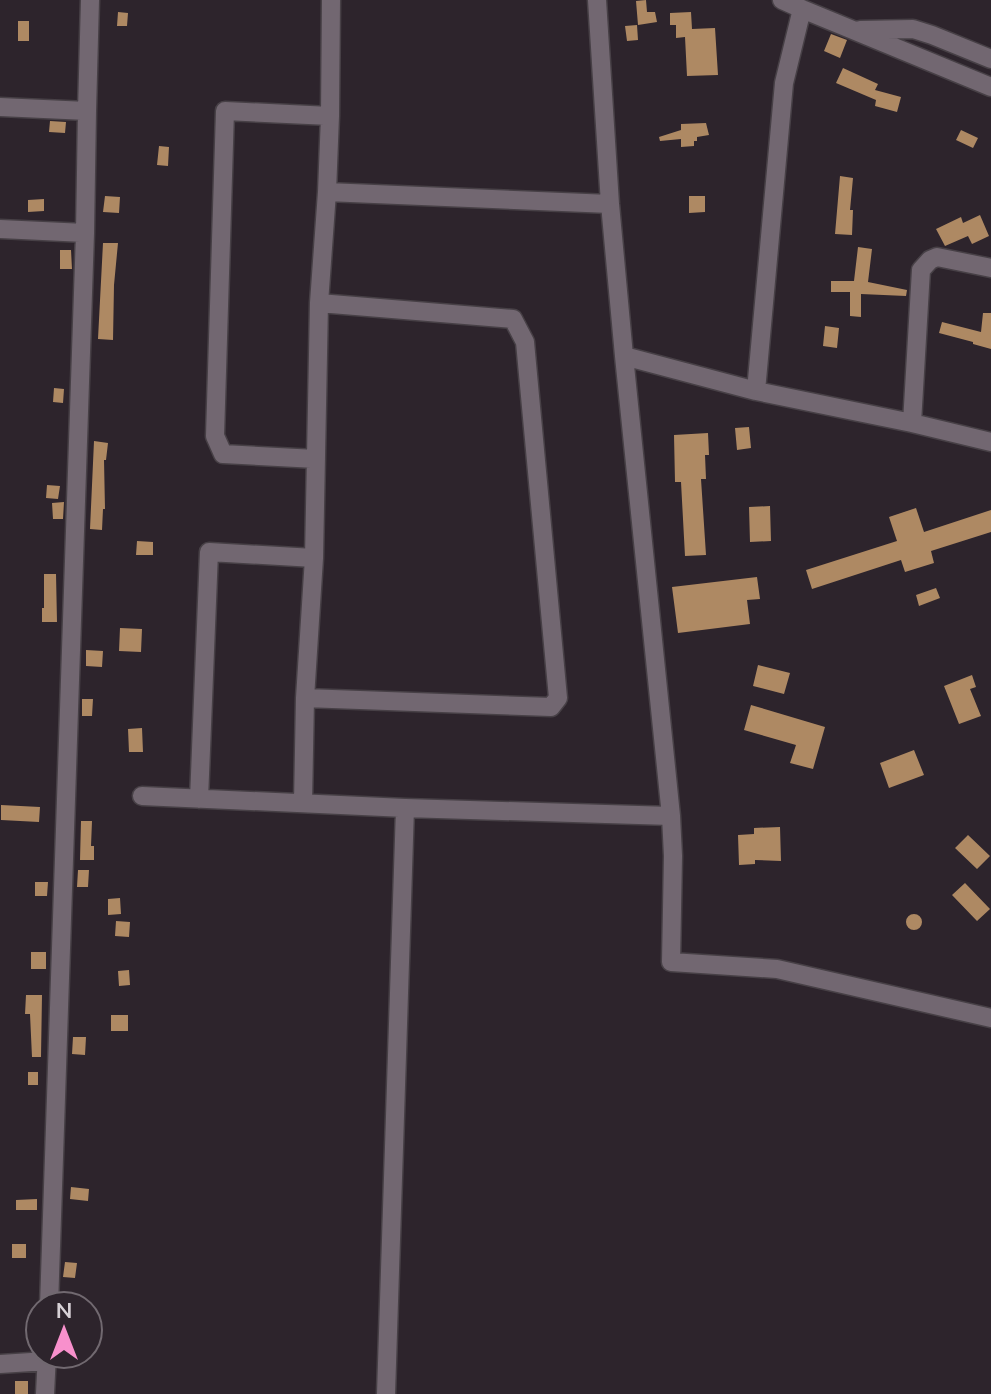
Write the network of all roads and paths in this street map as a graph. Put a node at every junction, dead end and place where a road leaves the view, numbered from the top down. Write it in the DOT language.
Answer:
graph roads {
  1 [pos="90,0"];
  2 [pos="331,0"];
  3 [pos="597,0"];
  4 [pos="782,0"];
  5 [pos="802,9"];
  6 [pos="854,30"];
  7 [pos="991,59"];
  8 [pos="991,87"];
  9 [pos="0,107"];
  10 [pos="87,111"];
  11 [pos="330,116"];
  12 [pos="327,192"];
  13 [pos="610,204"];
  14 [pos="0,229"];
  15 [pos="85,233"];
  16 [pos="991,268"];
  17 [pos="319,303"];
  18 [pos="624,356"];
  19 [pos="756,391"];
  20 [pos="912,423"];
  21 [pos="991,442"];
  22 [pos="316,459"];
  23 [pos="314,558"];
  24 [pos="305,698"];
  25 [pos="142,796"];
  26 [pos="199,799"];
  27 [pos="303,803"];
  28 [pos="405,808"];
  29 [pos="671,816"];
  30 [pos="991,1018"];
  31 [pos="50,1290"];
  32 [pos="24,1360"];
  33 [pos="0,1364"];
  34 [pos="46,1370"];
  35 [pos="45,1394"];
  36 [pos="386,1394"];
  1 -- 10 [label="street"];
  2 -- 11 [label="street"];
  3 -- 13 [label="street"];
  4 -- 5 [label="street"];
  5 -- 6 [label="street"];
  5 -- 19 [label="street"];
  6 -- 7 [label="street"];
  6 -- 8 [label="street"];
  9 -- 10 [label="street"];
  10 -- 15 [label="street"];
  11 -- 12 [label="street"];
  11 -- 22 [label="street"];
  12 -- 13 [label="street"];
  12 -- 17 [label="street"];
  13 -- 18 [label="street"];
  14 -- 15 [label="street"];
  15 -- 31 [label="street"];
  16 -- 20 [label="street"];
  17 -- 22 [label="street"];
  17 -- 24 [label="street"];
  18 -- 19 [label="street"];
  18 -- 29 [label="street"];
  19 -- 20 [label="street"];
  20 -- 21 [label="street"];
  22 -- 23 [label="street"];
  23 -- 24 [label="street"];
  23 -- 26 [label="street"];
  24 -- 27 [label="street"];
  25 -- 26 [label="street"];
  26 -- 27 [label="street"];
  27 -- 28 [label="street"];
  28 -- 29 [label="street"];
  28 -- 36 [label="street"];
  29 -- 30 [label="street"];
  32 -- 33 [label="street"];
  34 -- 35 [label="street"];
}
